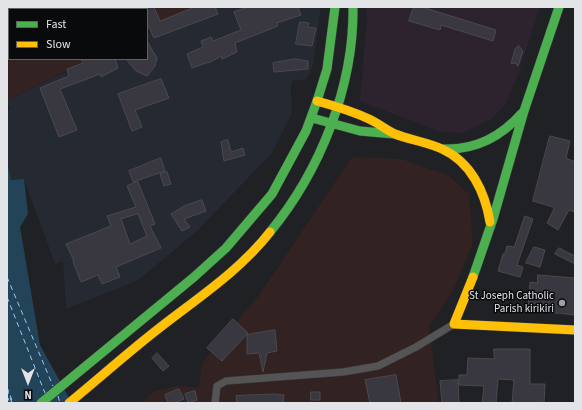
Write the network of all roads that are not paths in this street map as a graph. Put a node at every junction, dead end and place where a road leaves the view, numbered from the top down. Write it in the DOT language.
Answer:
graph roads {
  1 [pos="335,7"];
  2 [pos="353,7"];
  3 [pos="559,7"];
  4 [pos="317,101"];
  5 [pos="337,107"];
  6 [pos="525,110"];
  7 [pos="312,118"];
  8 [pos="331,124"];
  9 [pos="396,134"];
  10 [pos="442,149"];
  11 [pos="491,227"];
  12 [pos="454,324"];
  13 [pos="575,330"];
  14 [pos="41,403"];
  15 [pos="69,403"];
  16 [pos="215,403"];
  1 -- 4 [label="main road"];
  2 -- 5 [label="main road"];
  3 -- 6 [label="main road"];
  4 -- 5 [label="main road"];
  4 -- 7 [label="main road"];
  5 -- 8 [label="main road"];
  5 -- 9 [label="main road"];
  6 -- 10 [label="main road"];
  6 -- 11 [label="main road"];
  7 -- 8 [label="main road"];
  7 -- 14 [label="main road"];
  8 -- 9 [label="main road"];
  8 -- 15 [label="main road"];
  9 -- 10 [label="main road"];
  10 -- 11 [label="main road"];
  11 -- 12 [label="main road"];
  12 -- 13 [label="main road"];
  12 -- 16 [label="street"];
}
